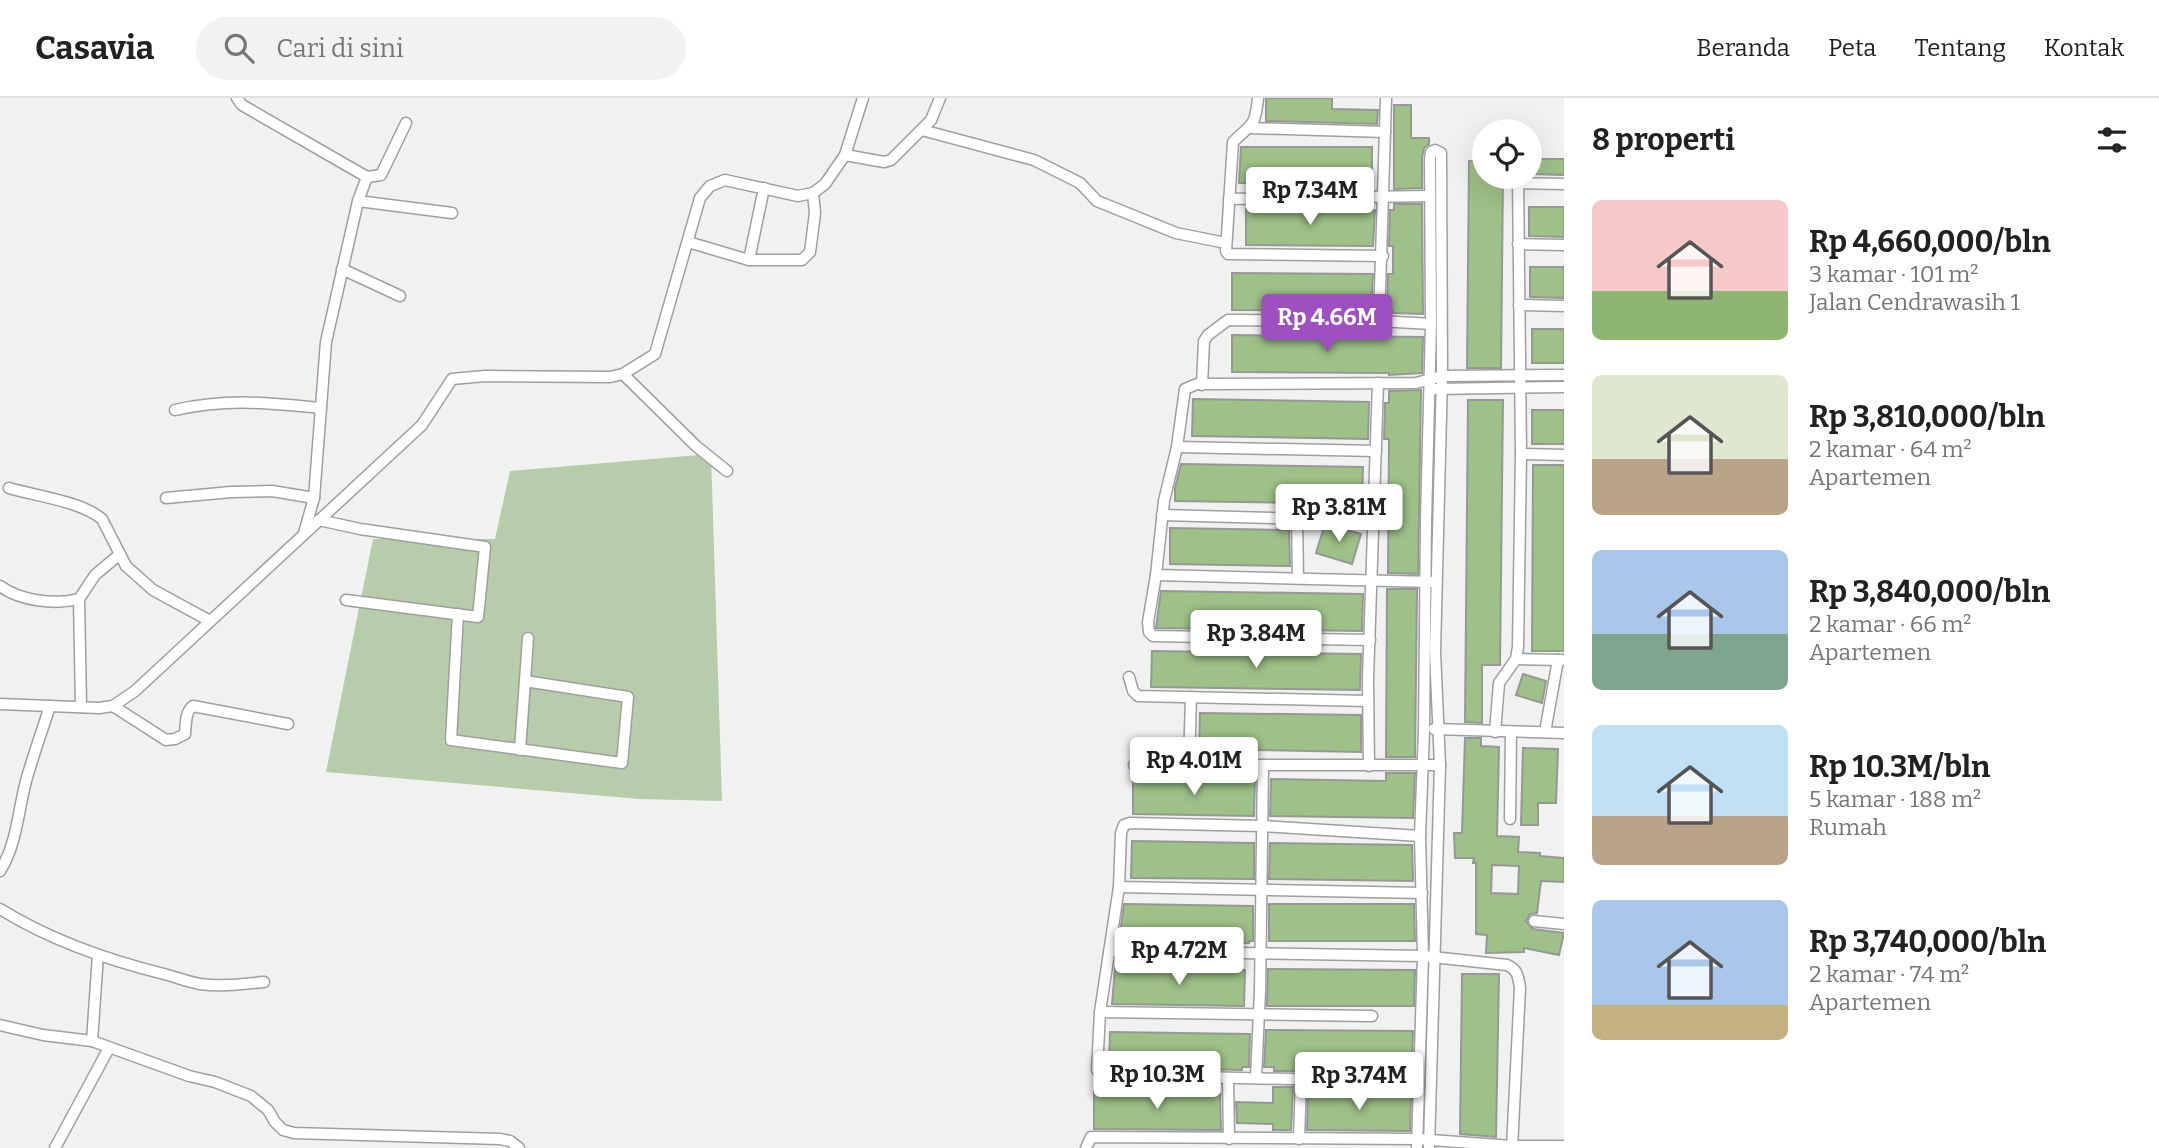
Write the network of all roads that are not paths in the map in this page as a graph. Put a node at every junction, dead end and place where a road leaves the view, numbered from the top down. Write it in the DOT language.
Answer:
graph roads {
  1 [pos="237,98"];
  2 [pos="863,98"];
  3 [pos="940,98"];
  4 [pos="1258,98"];
  5 [pos="1386,98"];
  6 [pos="406,123"];
  7 [pos="1250,128"];
  8 [pos="922,130"];
  9 [pos="1385,132"];
  10 [pos="845,155"];
  11 [pos="367,177"];
  12 [pos="1542,182"];
  13 [pos="1564,184"];
  14 [pos="764,188"];
  15 [pos="1518,189"];
  16 [pos="813,192"];
  17 [pos="1384,196"];
  18 [pos="1430,197"];
  19 [pos="1228,199"];
  20 [pos="358,201"];
  21 [pos="452,213"];
  22 [pos="688,242"];
  23 [pos="1226,243"];
  24 [pos="1518,244"];
  25 [pos="1564,245"];
  26 [pos="1382,256"];
  27 [pos="748,260"];
  28 [pos="342,269"];
  29 [pos="400,296"];
  30 [pos="1519,305"];
  31 [pos="1564,306"];
  32 [pos="1379,321"];
  33 [pos="1432,324"];
  34 [pos="623,374"];
  35 [pos="1520,374"];
  36 [pos="1564,375"];
  37 [pos="1434,381"];
  38 [pos="1378,383"];
  39 [pos="1202,385"];
  40 [pos="1521,387"];
  41 [pos="1564,387"];
  42 [pos="1442,390"];
  43 [pos="321,408"];
  44 [pos="175,410"];
  45 [pos="1177,447"];
  46 [pos="1376,450"];
  47 [pos="1521,454"];
  48 [pos="1564,455"];
  49 [pos="727,471"];
  50 [pos="9,488"];
  51 [pos="166,498"];
  52 [pos="314,498"];
  53 [pos="1162,515"];
  54 [pos="1297,519"];
  55 [pos="319,520"];
  56 [pos="1374,522"];
  57 [pos="304,533"];
  58 [pos="120,554"];
  59 [pos="1156,575"];
  60 [pos="1298,578"];
  61 [pos="1372,580"];
  62 [pos="1432,582"];
  63 [pos="0,586"];
  64 [pos="79,599"];
  65 [pos="346,600"];
  66 [pos="458,614"];
  67 [pos="210,621"];
  68 [pos="528,638"];
  69 [pos="1370,640"];
  70 [pos="1516,659"];
  71 [pos="1561,660"];
  72 [pos="1129,677"];
  73 [pos="525,681"];
  74 [pos="1191,697"];
  75 [pos="1368,701"];
  76 [pos="0,704"];
  77 [pos="50,706"];
  78 [pos="113,706"];
  79 [pos="81,707"];
  80 [pos="288,724"];
  81 [pos="1439,729"];
  82 [pos="1424,730"];
  83 [pos="1495,732"];
  84 [pos="1511,732"];
  85 [pos="1545,732"];
  86 [pos="1564,733"];
  87 [pos="520,750"];
  88 [pos="1133,765"];
  89 [pos="1189,765"];
  90 [pos="1262,765"];
  91 [pos="1423,765"];
  92 [pos="1440,765"];
  93 [pos="1369,766"];
  94 [pos="1510,819"];
  95 [pos="1262,826"];
  96 [pos="1420,836"];
  97 [pos="0,871"];
  98 [pos="1119,887"];
  99 [pos="1261,890"];
  100 [pos="1422,893"];
  101 [pos="0,909"];
  102 [pos="1534,920"];
  103 [pos="1564,925"];
  104 [pos="1109,951"];
  105 [pos="1261,952"];
  106 [pos="99,955"];
  107 [pos="1423,956"];
  108 [pos="1436,958"];
  109 [pos="264,982"];
  110 [pos="1100,1012"];
  111 [pos="1258,1016"];
  112 [pos="1372,1016"];
  113 [pos="0,1025"];
  114 [pos="92,1041"];
  115 [pos="109,1048"];
  116 [pos="1228,1078"];
  117 [pos="1256,1078"];
  118 [pos="1301,1079"];
  119 [pos="1418,1082"];
  120 [pos="1228,1139"];
  121 [pos="1298,1139"];
  122 [pos="1255,1144"];
  123 [pos="1417,1144"];
  124 [pos="1429,1144"];
  125 [pos="1564,1146"];
  126 [pos="1512,1147"];
  127 [pos="55,1148"];
  128 [pos="519,1148"];
  129 [pos="1086,1148"];
  1 -- 11 [label="street"];
  2 -- 10 [label="street"];
  3 -- 8 [label="street"];
  4 -- 7 [label="street"];
  5 -- 9 [label="street"];
  6 -- 11 [label="street"];
  7 -- 9 [label="street"];
  7 -- 19 [label="street"];
  8 -- 10 [label="street"];
  8 -- 23 [label="street"];
  9 -- 17 [label="street"];
  10 -- 16 [label="street"];
  11 -- 20 [label="street"];
  12 -- 13 [label="street"];
  14 -- 16 [label="street"];
  14 -- 22 [label="street"];
  14 -- 27 [label="street"];
  15 -- 24 [label="street"];
  16 -- 27 [label="street"];
  17 -- 18 [label="street"];
  17 -- 19 [label="street"];
  17 -- 26 [label="street"];
  18 -- 33 [label="street"];
  18 -- 37 [label="street"];
  19 -- 23 [label="street"];
  20 -- 21 [label="street"];
  20 -- 28 [label="street"];
  22 -- 27 [label="street"];
  22 -- 34 [label="street"];
  23 -- 26 [label="street"];
  24 -- 25 [label="street"];
  24 -- 30 [label="street"];
  26 -- 32 [label="street"];
  28 -- 29 [label="street"];
  28 -- 43 [label="street"];
  30 -- 31 [label="street"];
  30 -- 35 [label="street"];
  32 -- 33 [label="street"];
  32 -- 39 [label="street"];
  33 -- 37 [label="street"];
  34 -- 49 [label="street"];
  34 -- 55 [label="street"];
  35 -- 36 [label="street"];
  35 -- 37 [label="street"];
  35 -- 40 [label="street"];
  37 -- 38 [label="street"];
  37 -- 42 [label="street"];
  37 -- 62 [label="street"];
  38 -- 39 [label="street"];
  38 -- 46 [label="street"];
  39 -- 45 [label="street"];
  40 -- 41 [label="street"];
  40 -- 42 [label="street"];
  40 -- 47 [label="street"];
  42 -- 62 [label="street"];
  43 -- 44 [label="street"];
  43 -- 52 [label="street"];
  45 -- 46 [label="street"];
  45 -- 53 [label="street"];
  46 -- 56 [label="street"];
  47 -- 48 [label="street"];
  47 -- 70 [label="street"];
  50 -- 58 [label="street"];
  51 -- 52 [label="street"];
  52 -- 57 [label="street"];
  53 -- 54 [label="street"];
  53 -- 59 [label="street"];
  54 -- 56 [label="street"];
  54 -- 60 [label="street"];
  55 -- 57 [label="street"];
  55 -- 66 [label="street"];
  56 -- 61 [label="street"];
  57 -- 67 [label="street"];
  58 -- 64 [label="street"];
  58 -- 67 [label="street"];
  59 -- 60 [label="street"];
  59 -- 69 [label="street"];
  60 -- 61 [label="street"];
  61 -- 62 [label="street"];
  61 -- 69 [label="street"];
  62 -- 81 [label="street"];
  62 -- 82 [label="street"];
  63 -- 64 [label="street"];
  64 -- 79 [label="street"];
  65 -- 66 [label="street"];
  66 -- 87 [label="street"];
  67 -- 78 [label="street"];
  68 -- 73 [label="street"];
  69 -- 75 [label="street"];
  70 -- 71 [label="street"];
  70 -- 83 [label="street"];
  71 -- 85 [label="street"];
  72 -- 74 [label="street"];
  73 -- 87 [label="street"];
  73 -- 87 [label="street"];
  74 -- 75 [label="street"];
  74 -- 89 [label="street"];
  75 -- 93 [label="street"];
  76 -- 77 [label="street"];
  77 -- 79 [label="street"];
  77 -- 97 [label="street"];
  78 -- 79 [label="street"];
  78 -- 80 [label="street"];
  81 -- 82 [label="street"];
  81 -- 83 [label="street"];
  81 -- 92 [label="street"];
  82 -- 91 [label="street"];
  83 -- 84 [label="street"];
  84 -- 85 [label="street"];
  84 -- 94 [label="street"];
  85 -- 86 [label="street"];
  88 -- 89 [label="street"];
  89 -- 90 [label="street"];
  90 -- 93 [label="street"];
  90 -- 95 [label="street"];
  91 -- 92 [label="street"];
  91 -- 93 [label="street"];
  91 -- 96 [label="street"];
  92 -- 108 [label="street"];
  95 -- 96 [label="street"];
  95 -- 98 [label="street"];
  95 -- 99 [label="street"];
  96 -- 100 [label="street"];
  98 -- 99 [label="street"];
  98 -- 104 [label="street"];
  99 -- 100 [label="street"];
  99 -- 105 [label="street"];
  100 -- 107 [label="street"];
  101 -- 106 [label="street"];
  102 -- 103 [label="street"];
  104 -- 105 [label="street"];
  104 -- 110 [label="street"];
  105 -- 107 [label="street"];
  105 -- 111 [label="street"];
  106 -- 109 [label="street"];
  106 -- 114 [label="street"];
  107 -- 108 [label="street"];
  107 -- 119 [label="street"];
  108 -- 124 [label="street"];
  108 -- 126 [label="street"];
  110 -- 111 [label="street"];
  110 -- 116 [label="street"];
  111 -- 112 [label="street"];
  111 -- 117 [label="street"];
  113 -- 114 [label="street"];
  114 -- 115 [label="street"];
  115 -- 127 [label="street"];
  115 -- 128 [label="street"];
  116 -- 117 [label="street"];
  116 -- 120 [label="street"];
  117 -- 118 [label="street"];
  118 -- 119 [label="street"];
  118 -- 121 [label="street"];
  119 -- 123 [label="street"];
  120 -- 122 [label="street"];
  120 -- 129 [label="street"];
  121 -- 122 [label="street"];
  121 -- 123 [label="street"];
  123 -- 124 [label="street"];
  124 -- 126 [label="street"];
  125 -- 126 [label="street"];
}
